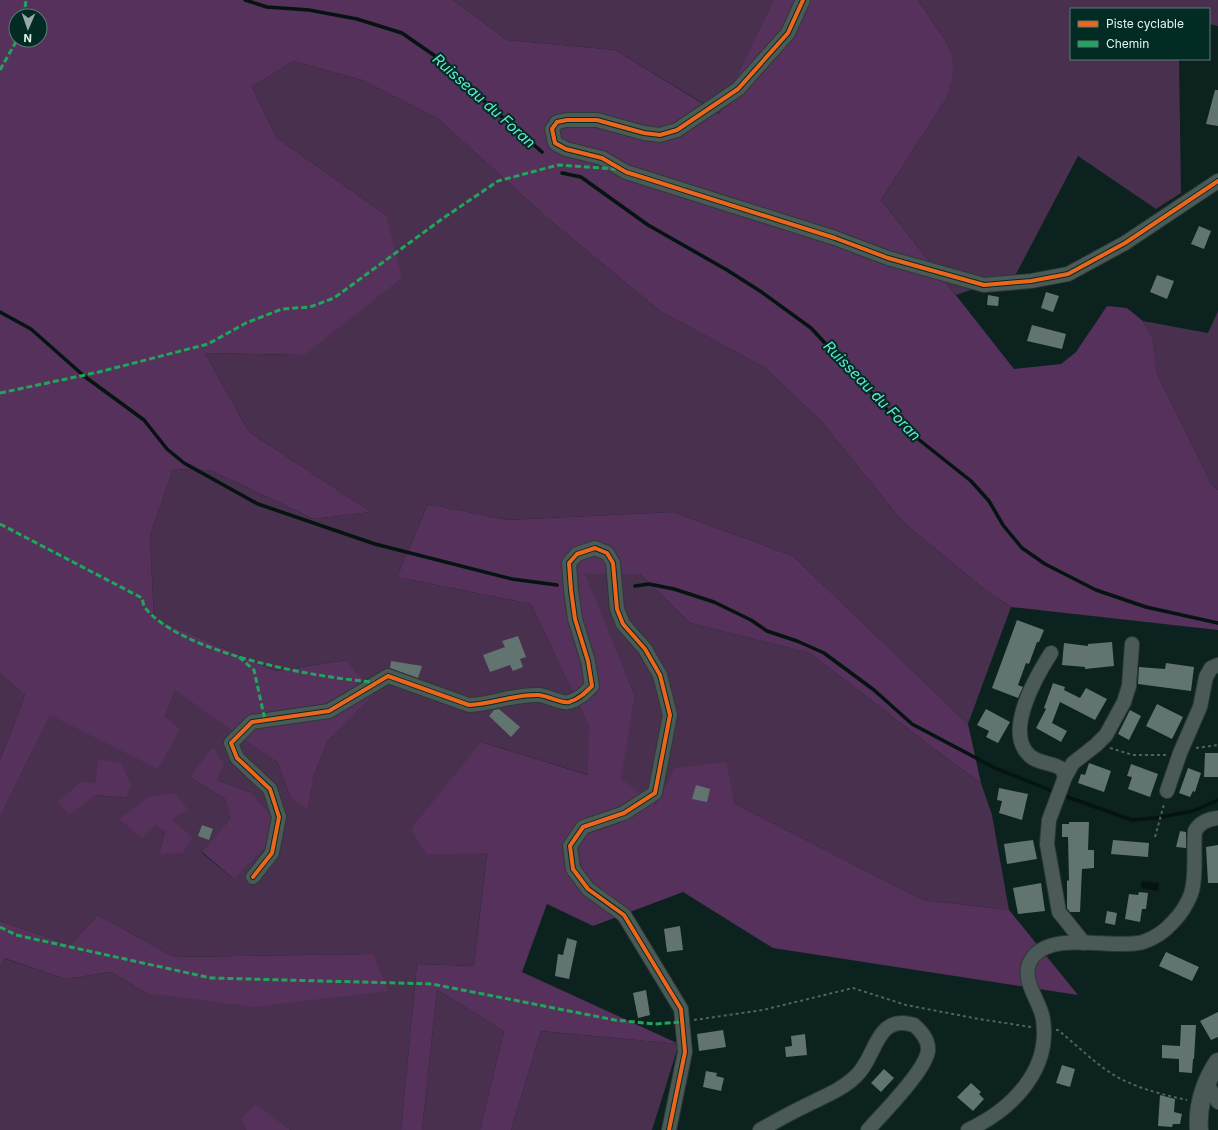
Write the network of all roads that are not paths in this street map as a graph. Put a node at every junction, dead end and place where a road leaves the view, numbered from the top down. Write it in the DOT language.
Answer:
graph roads {
  1 [pos="803,0"];
  2 [pos="1218,181"];
  3 [pos="1132,644"];
  4 [pos="1051,653"];
  5 [pos="1218,665"];
  6 [pos="1063,782"];
  7 [pos="1166,796"];
  8 [pos="1218,818"];
  9 [pos="253,877"];
  10 [pos="1084,943"];
  11 [pos="1218,1062"];
  12 [pos="1210,1103"];
  13 [pos="669,1130"];
  14 [pos="760,1130"];
  15 [pos="868,1130"];
  16 [pos="968,1130"];
  17 [pos="1200,1130"];
  1 -- 2 [label="street"];
  3 -- 6 [label="street"];
  4 -- 6 [label="street"];
  5 -- 7 [label="street"];
  6 -- 10 [label="street"];
  8 -- 10 [label="street"];
  9 -- 13 [label="street"];
  10 -- 16 [label="street"];
  11 -- 12 [label="street"];
  12 -- 17 [label="street"];
  14 -- 15 [label="street"];
}
